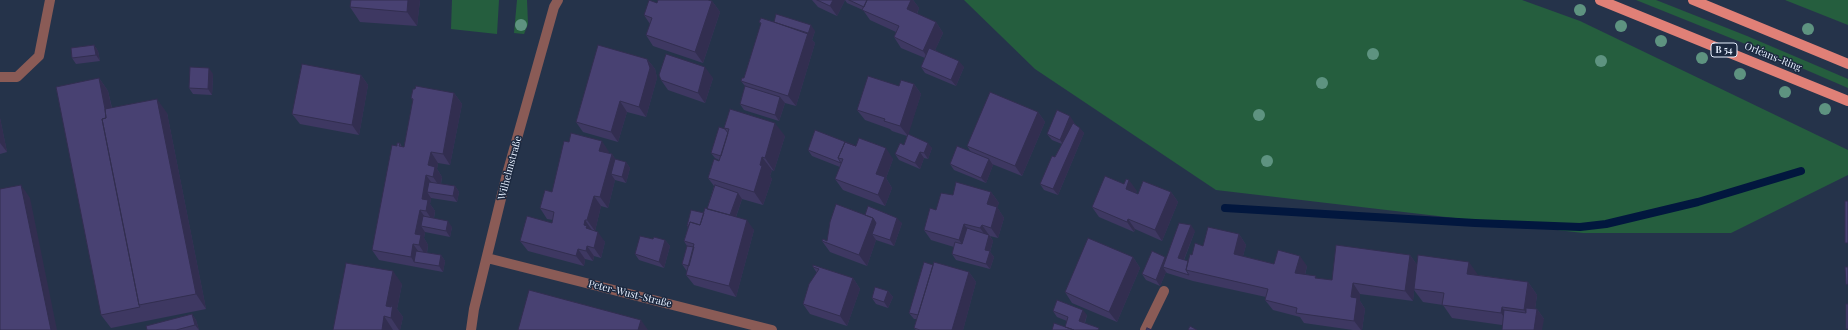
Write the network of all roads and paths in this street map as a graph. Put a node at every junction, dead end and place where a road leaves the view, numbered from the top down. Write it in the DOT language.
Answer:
graph roads {
  1 [pos="50,0"];
  2 [pos="1600,0"];
  3 [pos="1693,0"];
  4 [pos="554,2"];
  5 [pos="1848,64"];
  6 [pos="0,77"];
  7 [pos="1848,101"];
  8 [pos="487,258"];
  9 [pos="1164,290"];
  10 [pos="765,329"];
  11 [pos="471,330"];
  12 [pos="1145,330"];
  1 -- 6 [label="street"];
  2 -- 7 [label="main road, Orléans-Ring / B 54"];
  3 -- 5 [label="main road"];
  4 -- 8 [label="street, Wilhelmstraße"];
  8 -- 10 [label="street, Peter-Wust-Straße"];
  8 -- 11 [label="street, Wilhelmstraße"];
  9 -- 12 [label="street"];
}
